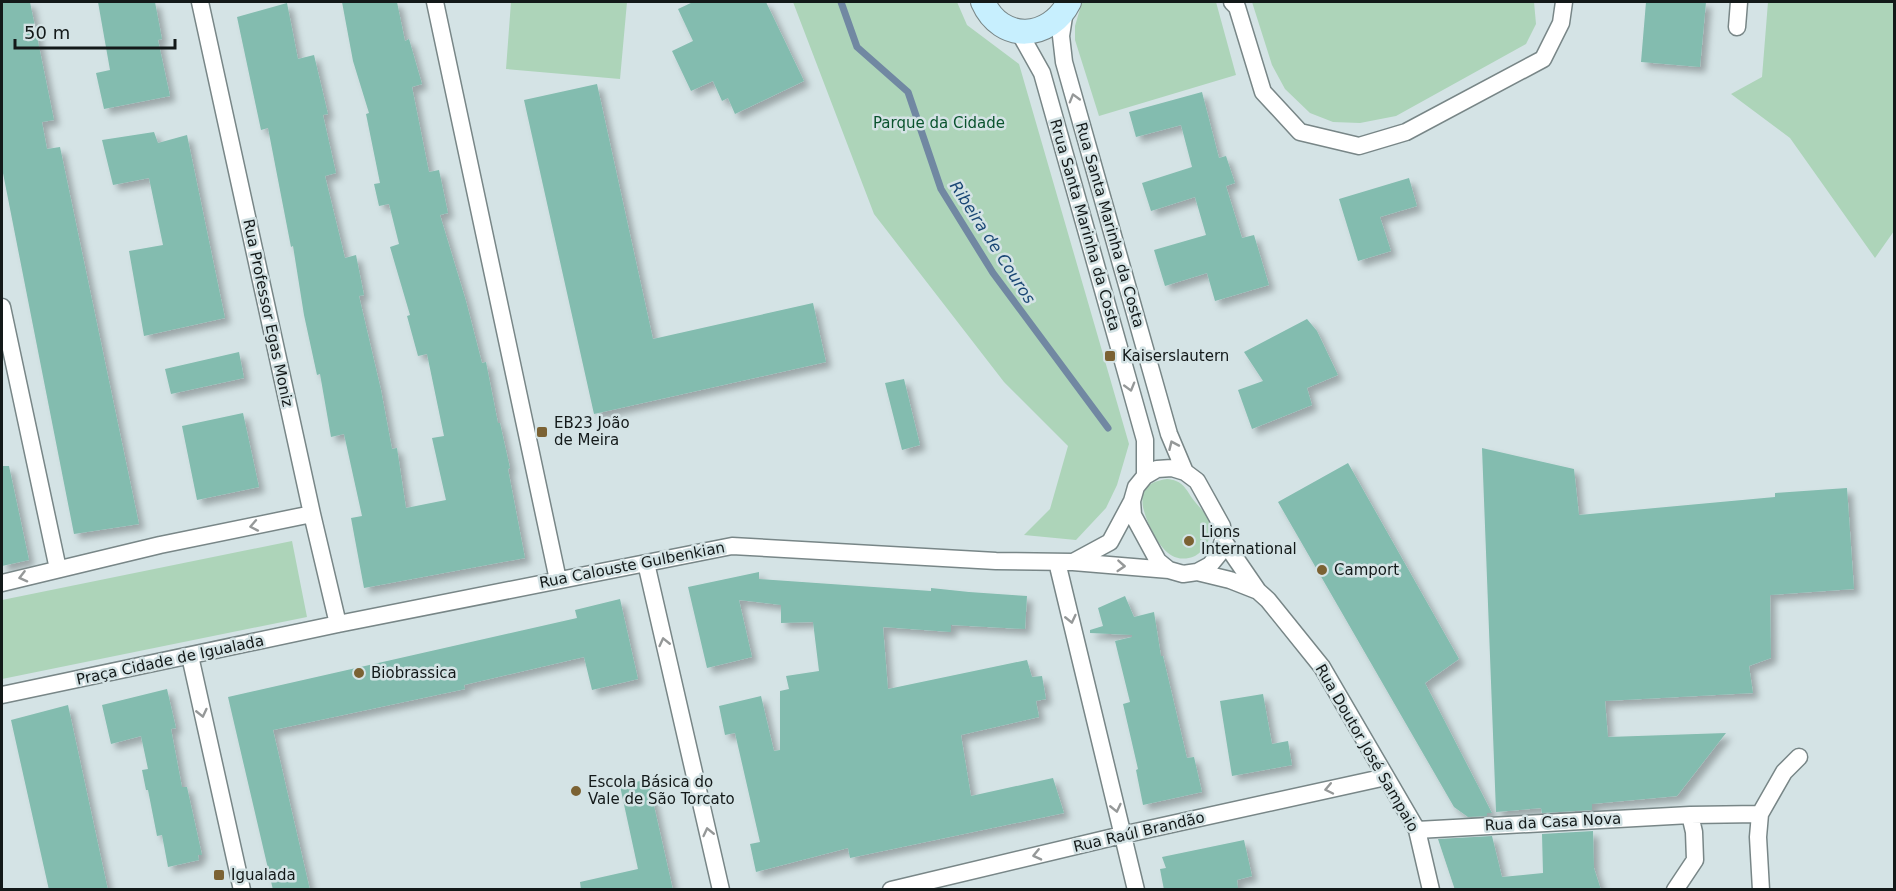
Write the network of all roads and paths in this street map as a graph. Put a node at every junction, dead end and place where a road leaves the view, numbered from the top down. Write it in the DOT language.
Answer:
graph roads {
  1 [pos="200,2"];
  2 [pos="435,2"];
  3 [pos="983,2"];
  4 [pos="1233,2"];
  5 [pos="1564,2"];
  6 [pos="1739,2"];
  7 [pos="1067,6"];
  8 [pos="1737,27"];
  9 [pos="1019,32"];
  10 [pos="2,307"];
  11 [pos="1185,472"];
  12 [pos="1145,476"];
  13 [pos="1132,501"];
  14 [pos="312,514"];
  15 [pos="1223,540"];
  16 [pos="1065,562"];
  17 [pos="646,563"];
  18 [pos="58,569"];
  19 [pos="1169,570"];
  20 [pos="1197,572"];
  21 [pos="558,580"];
  22 [pos="2,583"];
  23 [pos="1258,591"];
  24 [pos="338,624"];
  25 [pos="190,656"];
  26 [pos="2,695"];
  27 [pos="1799,757"];
  28 [pos="1386,777"];
  29 [pos="1760,814"];
  30 [pos="1690,815"];
  31 [pos="1417,830"];
  32 [pos="1122,835"];
  33 [pos="242,890"];
  34 [pos="721,890"];
  35 [pos="891,890"];
  36 [pos="1136,890"];
  37 [pos="1431,890"];
  38 [pos="1675,890"];
  39 [pos="1761,890"];
  1 -- 14 [label="street, Rua Professor Egas Moniz"];
  2 -- 21 [label="street"];
  3 -- 9 [label="street"];
  4 -- 5 [label="street"];
  6 -- 8 [label="street"];
  7 -- 9 [label="street"];
  11 -- 7 [label="street, Rua Santa Marinha da Costa, one-way"];
  9 -- 12 [label="street, Rrua Santa Marinha da Costa, one-way"];
  10 -- 18 [label="street"];
  11 -- 12 [label="street"];
  11 -- 15 [label="street"];
  12 -- 13 [label="street"];
  13 -- 16 [label="street, Rua Calouste Gulbenkian"];
  13 -- 19 [label="street"];
  14 -- 18 [label="street, one-way"];
  14 -- 24 [label="street, Rua Professor Egas Moniz"];
  15 -- 20 [label="street"];
  15 -- 23 [label="street, Rua Doutor José Sampaio"];
  16 -- 17 [label="street, Rua Calouste Gulbenkian"];
  16 -- 19 [label="street, Rua Calouste Gulbenkian, one-way"];
  16 -- 32 [label="street, one-way"];
  17 -- 21 [label="street, Rua Calouste Gulbenkian"];
  34 -- 17 [label="street, one-way"];
  18 -- 22 [label="street, one-way"];
  19 -- 20 [label="street"];
  20 -- 23 [label="street, Rua Doutor José Sampaio"];
  21 -- 24 [label="street, Rua Calouste Gulbenkian"];
  23 -- 28 [label="street, Rua Doutor José Sampaio"];
  24 -- 25 [label="street, Praça Cidade de Igualada"];
  25 -- 26 [label="street, Praça Cidade de Igualada"];
  25 -- 33 [label="street, one-way"];
  27 -- 29 [label="street"];
  28 -- 31 [label="street, Rua Doutor José Sampaio"];
  28 -- 32 [label="street, Rua Raúl Brandão, one-way"];
  29 -- 30 [label="street, Rua da Casa Nova"];
  29 -- 39 [label="street"];
  30 -- 31 [label="street, Rua da Casa Nova"];
  30 -- 38 [label="street"];
  31 -- 37 [label="street, Rua Doutor José Sampaio"];
  32 -- 35 [label="street, Rua Raúl Brandão, one-way"];
  32 -- 36 [label="street"];
}
